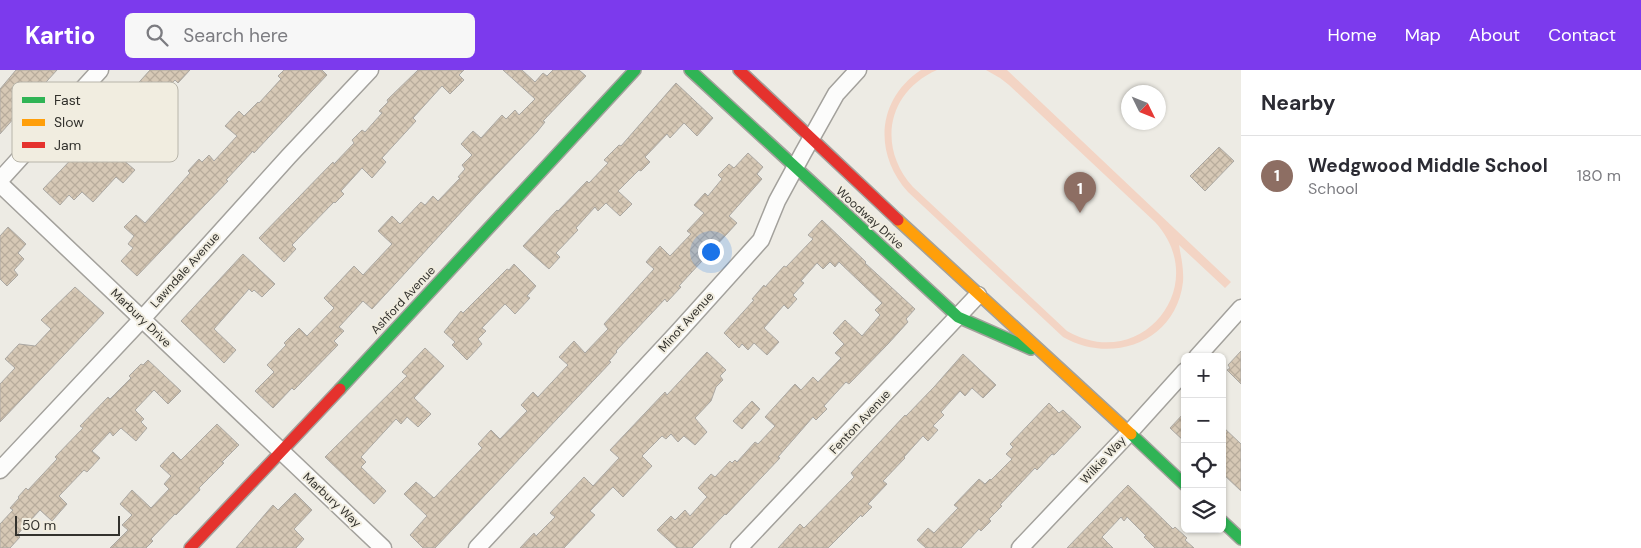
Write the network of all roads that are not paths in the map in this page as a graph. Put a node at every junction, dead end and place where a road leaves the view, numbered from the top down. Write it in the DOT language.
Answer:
graph roads {
  1 [pos="100,70"];
  2 [pos="370,70"];
  3 [pos="635,70"];
  4 [pos="690,70"];
  5 [pos="739,70"];
  6 [pos="858,70"];
  7 [pos="89,82"];
  8 [pos="812,138"];
  9 [pos="16,162"];
  10 [pos="795,168"];
  11 [pos="0,180"];
  12 [pos="0,184"];
  13 [pos="978,295"];
  14 [pos="1241,308"];
  15 [pos="958,317"];
  16 [pos="142,319"];
  17 [pos="1201,353"];
  18 [pos="1050,358"];
  19 [pos="1181,375"];
  20 [pos="1129,432"];
  21 [pos="281,452"];
  22 [pos="0,470"];
  23 [pos="1181,481"];
  24 [pos="1226,525"];
  25 [pos="1241,539"];
  26 [pos="190,548"];
  27 [pos="383,548"];
  28 [pos="477,548"];
  29 [pos="739,548"];
  30 [pos="1020,548"];
  1 -- 7 [label="street"];
  2 -- 16 [label="street, Lawndale Avenue"];
  3 -- 21 [label="street, Ashford Avenue"];
  4 -- 10 [label="street, Woodway Drive"];
  5 -- 8 [label="street, Woodway Drive"];
  6 -- 8 [label="street, Minot Avenue"];
  8 -- 10 [label="street, Minot Avenue"];
  8 -- 13 [label="street, Woodway Drive"];
  9 -- 11 [label="street"];
  10 -- 15 [label="street, Woodway Drive"];
  10 -- 28 [label="street, Minot Avenue"];
  12 -- 16 [label="street, Marbury Drive"];
  13 -- 15 [label="street, Fenton Avenue"];
  13 -- 18 [label="street, Woodway Drive"];
  14 -- 17 [label="street"];
  15 -- 18 [label="street, Woodway Drive"];
  15 -- 29 [label="street, Fenton Avenue"];
  16 -- 21 [label="street, Marbury Drive"];
  16 -- 22 [label="street, Lawndale Avenue"];
  18 -- 20 [label="street, Woodway Drive"];
  19 -- 20 [label="street, Wilkie Way"];
  20 -- 23 [label="street, Woodway Drive"];
  20 -- 30 [label="street, Wilkie Way"];
  21 -- 26 [label="street, Ashford Avenue"];
  21 -- 27 [label="street, Marbury Way"];
  24 -- 25 [label="street"];
}
